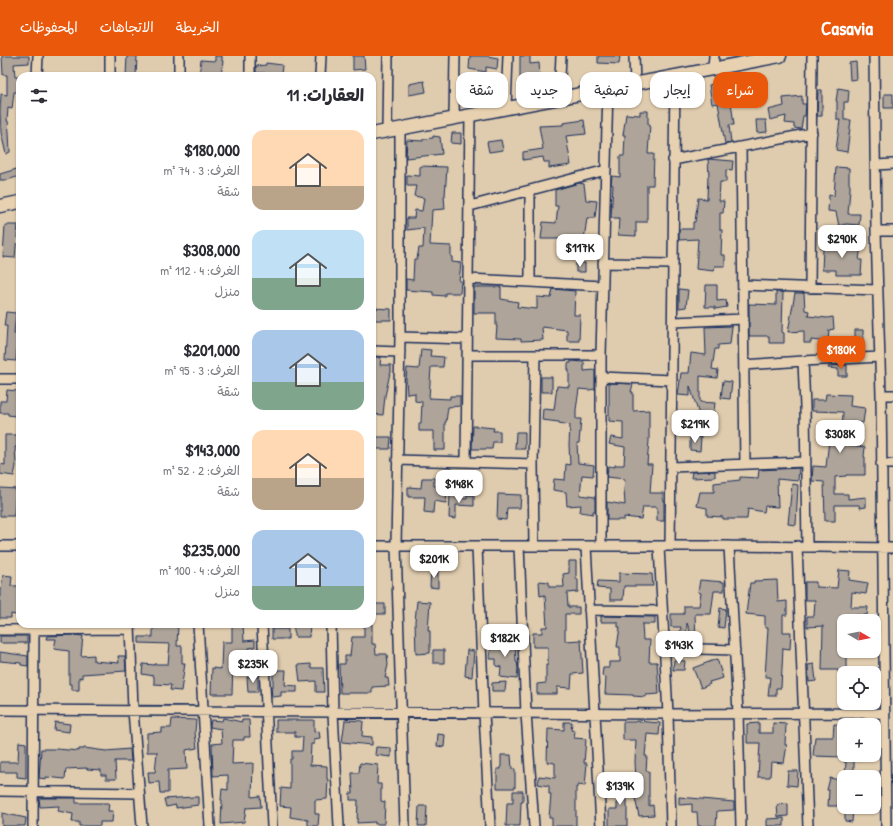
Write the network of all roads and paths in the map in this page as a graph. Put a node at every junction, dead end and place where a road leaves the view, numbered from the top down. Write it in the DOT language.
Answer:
graph roads {
  1 [pos="38,56"];
  2 [pos="110,56"];
  3 [pos="179,56"];
  4 [pos="250,56"];
  5 [pos="321,56"];
  6 [pos="388,56"];
  7 [pos="454,56"];
  8 [pos="508,56"];
  9 [pos="561,56"];
  10 [pos="634,56"];
  11 [pos="714,56"];
  12 [pos="780,56"];
  13 [pos="812,56"];
  14 [pos="874,56"];
  15 [pos="713,68"];
  16 [pos="37,72"];
  17 [pos="110,72"];
  18 [pos="179,72"];
  19 [pos="250,72"];
  20 [pos="320,72"];
  21 [pos="507,72"];
  22 [pos="560,72"];
  23 [pos="635,72"];
  24 [pos="691,72"];
  25 [pos="506,108"];
  26 [pos="608,108"];
  27 [pos="675,108"];
  28 [pos="470,115"];
  29 [pos="454,118"];
  30 [pos="400,129"];
  31 [pos="387,131"];
  32 [pos="376,133"];
  33 [pos="812,133"];
  34 [pos="741,147"];
  35 [pos="674,160"];
  36 [pos="876,164"];
  37 [pos="893,164"];
  38 [pos="606,170"];
  39 [pos="530,191"];
  40 [pos="16,203"];
  41 [pos="0,206"];
  42 [pos="470,206"];
  43 [pos="893,231"];
  44 [pos="876,232"];
  45 [pos="603,263"];
  46 [pos="672,264"];
  47 [pos="468,279"];
  48 [pos="530,282"];
  49 [pos="743,285"];
  50 [pos="602,286"];
  51 [pos="810,288"];
  52 [pos="877,290"];
  53 [pos="744,319"];
  54 [pos="673,322"];
  55 [pos="400,337"];
  56 [pos="467,339"];
  57 [pos="376,351"];
  58 [pos="400,352"];
  59 [pos="467,355"];
  60 [pos="535,355"];
  61 [pos="600,355"];
  62 [pos="880,357"];
  63 [pos="803,361"];
  64 [pos="744,365"];
  65 [pos="601,377"];
  66 [pos="0,379"];
  67 [pos="16,379"];
  68 [pos="672,380"];
  69 [pos="881,395"];
  70 [pos="893,395"];
  71 [pos="397,460"];
  72 [pos="466,462"];
  73 [pos="806,462"];
  74 [pos="533,464"];
  75 [pos="745,464"];
  76 [pos="881,464"];
  77 [pos="893,464"];
  78 [pos="670,467"];
  79 [pos="0,546"];
  80 [pos="16,546"];
  81 [pos="376,546"];
  82 [pos="396,546"];
  83 [pos="519,546"];
  84 [pos="534,546"];
  85 [pos="586,546"];
  86 [pos="601,546"];
  87 [pos="659,546"];
  88 [pos="670,546"];
  89 [pos="729,546"];
  90 [pos="797,546"];
  91 [pos="807,546"];
  92 [pos="477,547"];
  93 [pos="883,548"];
  94 [pos="893,548"];
  95 [pos="589,610"];
  96 [pos="662,611"];
  97 [pos="23,628"];
  98 [pos="34,628"];
  99 [pos="130,628"];
  100 [pos="198,628"];
  101 [pos="262,628"];
  102 [pos="331,628"];
  103 [pos="0,630"];
  104 [pos="889,630"];
  105 [pos="664,648"];
  106 [pos="735,650"];
  107 [pos="0,710"];
  108 [pos="33,710"];
  109 [pos="134,710"];
  110 [pos="203,711"];
  111 [pos="266,712"];
  112 [pos="401,712"];
  113 [pos="333,713"];
  114 [pos="484,713"];
  115 [pos="526,713"];
  116 [pos="594,713"];
  117 [pos="738,713"];
  118 [pos="803,713"];
  119 [pos="884,713"];
  120 [pos="668,714"];
  121 [pos="889,780"];
  122 [pos="0,791"];
  123 [pos="33,791"];
  124 [pos="139,793"];
  125 [pos="33,826"];
  126 [pos="142,826"];
  127 [pos="210,826"];
  128 [pos="272,826"];
  129 [pos="339,826"];
  130 [pos="405,826"];
  131 [pos="490,826"];
  132 [pos="534,826"];
  133 [pos="601,826"];
  134 [pos="671,826"];
  135 [pos="741,826"];
  136 [pos="808,826"];
  137 [pos="886,826"];
  1 -- 16 [label="street"];
  2 -- 17 [label="street"];
  3 -- 18 [label="street"];
  4 -- 19 [label="street"];
  5 -- 20 [label="street"];
  6 -- 31 [label="street"];
  7 -- 29 [label="street"];
  8 -- 21 [label="street"];
  9 -- 22 [label="street"];
  10 -- 23 [label="street"];
  11 -- 15 [label="street"];
  12 -- 15 [label="street"];
  13 -- 33 [label="street"];
  14 -- 36 [label="street"];
  15 -- 24 [label="street"];
  25 -- 28 [label="street"];
  26 -- 38 [label="street"];
  27 -- 35 [label="street"];
  28 -- 29 [label="street"];
  28 -- 42 [label="street"];
  29 -- 30 [label="street"];
  30 -- 31 [label="street"];
  30 -- 55 [label="street"];
  31 -- 32 [label="street"];
  33 -- 34 [label="street"];
  33 -- 51 [label="street"];
  34 -- 35 [label="street"];
  34 -- 49 [label="street"];
  35 -- 46 [label="street"];
  36 -- 37 [label="street"];
  36 -- 44 [label="street"];
  38 -- 39 [label="street"];
  38 -- 45 [label="street"];
  39 -- 42 [label="street"];
  39 -- 48 [label="street"];
  40 -- 41 [label="street"];
  42 -- 47 [label="street"];
  43 -- 44 [label="street"];
  44 -- 52 [label="street"];
  45 -- 46 [label="street"];
  45 -- 50 [label="street"];
  46 -- 54 [label="street"];
  47 -- 48 [label="street"];
  47 -- 56 [label="street"];
  48 -- 50 [label="street"];
  49 -- 51 [label="street"];
  49 -- 53 [label="street"];
  50 -- 61 [label="street"];
  51 -- 52 [label="street"];
  52 -- 62 [label="street"];
  53 -- 54 [label="street"];
  53 -- 64 [label="street"];
  54 -- 68 [label="street"];
  55 -- 56 [label="street"];
  55 -- 58 [label="street"];
  56 -- 59 [label="street"];
  57 -- 58 [label="street"];
  58 -- 71 [label="street"];
  59 -- 60 [label="street"];
  59 -- 72 [label="street"];
  60 -- 61 [label="street"];
  60 -- 74 [label="street"];
  61 -- 65 [label="street"];
  62 -- 63 [label="street"];
  62 -- 69 [label="street"];
  63 -- 64 [label="street"];
  63 -- 73 [label="street"];
  64 -- 75 [label="street"];
  65 -- 68 [label="street"];
  65 -- 86 [label="street"];
  66 -- 67 [label="street"];
  68 -- 78 [label="street"];
  69 -- 70 [label="street"];
  69 -- 76 [label="street"];
  71 -- 72 [label="street"];
  71 -- 82 [label="street"];
  72 -- 74 [label="street"];
  73 -- 75 [label="street"];
  73 -- 91 [label="street"];
  74 -- 84 [label="street"];
  75 -- 78 [label="street"];
  76 -- 77 [label="street"];
  76 -- 93 [label="street"];
  78 -- 88 [label="street"];
  79 -- 80 [label="street"];
  81 -- 82 [label="street"];
  82 -- 92 [label="street"];
  82 -- 112 [label="street"];
  83 -- 84 [label="street"];
  83 -- 92 [label="street"];
  83 -- 115 [label="street"];
  84 -- 85 [label="street"];
  85 -- 86 [label="street"];
  85 -- 95 [label="street"];
  86 -- 87 [label="street"];
  87 -- 88 [label="street"];
  87 -- 96 [label="street"];
  88 -- 89 [label="street"];
  89 -- 90 [label="street"];
  89 -- 106 [label="street"];
  90 -- 91 [label="street"];
  90 -- 118 [label="street"];
  91 -- 93 [label="street"];
  92 -- 114 [label="street"];
  93 -- 94 [label="street"];
  93 -- 104 [label="street"];
  95 -- 96 [label="street"];
  95 -- 116 [label="street"];
  96 -- 105 [label="street"];
  97 -- 103 [label="street"];
  98 -- 108 [label="street"];
  99 -- 109 [label="street"];
  100 -- 110 [label="street"];
  101 -- 111 [label="street"];
  102 -- 113 [label="street"];
  104 -- 119 [label="street"];
  105 -- 106 [label="street"];
  105 -- 120 [label="street"];
  106 -- 117 [label="street"];
  107 -- 108 [label="street"];
  108 -- 109 [label="street"];
  108 -- 123 [label="street"];
  109 -- 110 [label="street"];
  109 -- 124 [label="street"];
  110 -- 111 [label="street"];
  110 -- 127 [label="street"];
  111 -- 113 [label="street"];
  111 -- 128 [label="street"];
  112 -- 113 [label="street"];
  112 -- 114 [label="street"];
  112 -- 130 [label="street"];
  113 -- 129 [label="street"];
  114 -- 115 [label="street"];
  114 -- 131 [label="street"];
  115 -- 116 [label="street"];
  115 -- 132 [label="street"];
  116 -- 120 [label="street"];
  116 -- 133 [label="street"];
  117 -- 118 [label="street"];
  117 -- 120 [label="street"];
  117 -- 135 [label="street"];
  118 -- 119 [label="street"];
  118 -- 136 [label="street"];
  119 -- 121 [label="street"];
  120 -- 134 [label="street"];
  121 -- 137 [label="street"];
  122 -- 123 [label="street"];
  123 -- 124 [label="street"];
  123 -- 125 [label="street"];
  124 -- 126 [label="street"];
}
